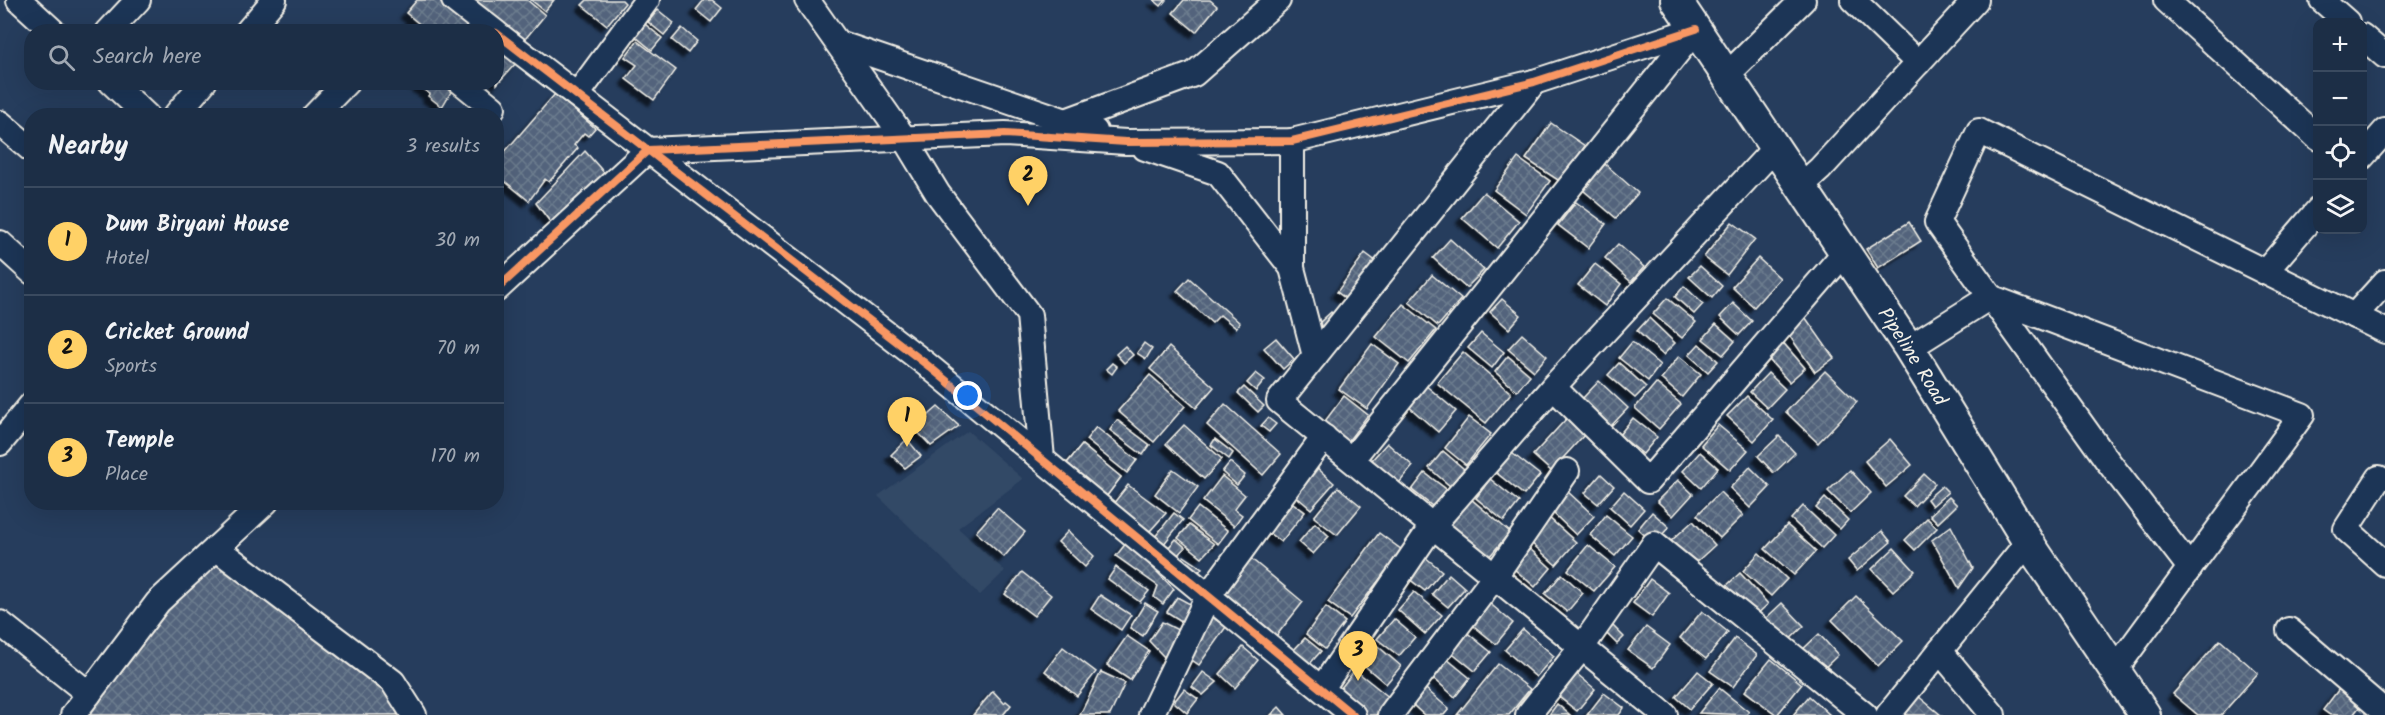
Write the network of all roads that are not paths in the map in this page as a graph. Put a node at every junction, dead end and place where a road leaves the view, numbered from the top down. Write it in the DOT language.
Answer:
graph roads {
  1 [pos="19,0"];
  2 [pos="138,0"];
  3 [pos="274,0"];
  4 [pos="647,0"];
  5 [pos="807,0"];
  6 [pos="1278,0"];
  7 [pos="1803,0"];
  8 [pos="1853,0"];
  9 [pos="1976,0"];
  10 [pos="2166,0"];
  11 [pos="461,2"];
  12 [pos="2327,2"];
  13 [pos="1685,9"];
  14 [pos="2343,18"];
  15 [pos="45,24"];
  16 [pos="116,24"];
  17 [pos="254,24"];
  18 [pos="487,24"];
  19 [pos="504,38"];
  20 [pos="2367,40"];
  21 [pos="838,43"];
  22 [pos="2385,56"];
  23 [pos="1918,63"];
  24 [pos="1726,76"];
  25 [pos="1534,82"];
  26 [pos="119,90"];
  27 [pos="197,90"];
  28 [pos="339,90"];
  29 [pos="471,90"];
  30 [pos="577,95"];
  31 [pos="139,108"];
  32 [pos="182,108"];
  33 [pos="322,108"];
  34 [pos="493,108"];
  35 [pos="1066,121"];
  36 [pos="0,123"];
  37 [pos="2385,132"];
  38 [pos="2313,133"];
  39 [pos="904,138"];
  40 [pos="1292,141"];
  41 [pos="1126,142"];
  42 [pos="24,143"];
  43 [pos="1774,149"];
  44 [pos="648,150"];
  45 [pos="2367,152"];
  46 [pos="1801,186"];
  47 [pos="2313,216"];
  48 [pos="0,244"];
  49 [pos="1845,252"];
  50 [pos="24,265"];
  51 [pos="1292,268"];
  52 [pos="2265,272"];
  53 [pos="2385,282"];
  54 [pos="504,283"];
  55 [pos="1990,297"];
  56 [pos="2354,316"];
  57 [pos="2385,331"];
  58 [pos="1909,348"];
  59 [pos="1316,356"];
  60 [pos="1552,387"];
  61 [pos="24,414"];
  62 [pos="1324,437"];
  63 [pos="0,444"];
  64 [pos="1042,459"];
  65 [pos="1352,459"];
  66 [pos="1567,471"];
  67 [pos="2379,478"];
  68 [pos="257,510"];
  69 [pos="1432,525"];
  70 [pos="2028,542"];
  71 [pos="216,548"];
  72 [pos="2385,564"];
  73 [pos="2190,568"];
  74 [pos="1495,576"];
  75 [pos="1208,596"];
  76 [pos="0,623"];
  77 [pos="2289,630"];
  78 [pos="1582,648"];
  79 [pos="1940,651"];
  80 [pos="2115,670"];
  81 [pos="1322,688"];
  82 [pos="89,694"];
  83 [pos="2385,712"];
  84 [pos="73,715"];
  85 [pos="414,715"];
  86 [pos="1151,715"];
  87 [pos="1353,715"];
  88 [pos="1390,715"];
  89 [pos="1528,715"];
  90 [pos="1665,715"];
  91 [pos="1865,715"];
  92 [pos="1888,715"];
  93 [pos="1993,715"];
  94 [pos="2145,715"];
  1 -- 15 [label="street"];
  2 -- 16 [label="street"];
  3 -- 17 [label="street"];
  4 -- 30 [label="street"];
  5 -- 21 [label="street"];
  6 -- 35 [label="street"];
  7 -- 24 [label="street"];
  8 -- 23 [label="street"];
  9 -- 23 [label="street"];
  10 -- 38 [label="street"];
  11 -- 18 [label="street"];
  12 -- 14 [label="street"];
  13 -- 24 [label="main road, Pipeline Road"];
  13 -- 25 [label="street"];
  13 -- 65 [label="street"];
  19 -- 30 [label="street"];
  20 -- 22 [label="street"];
  21 -- 35 [label="street"];
  21 -- 39 [label="street"];
  23 -- 46 [label="street"];
  24 -- 43 [label="main road, Pipeline Road"];
  25 -- 40 [label="street"];
  25 -- 59 [label="street"];
  26 -- 31 [label="street"];
  27 -- 32 [label="street"];
  28 -- 33 [label="street"];
  29 -- 34 [label="street"];
  30 -- 44 [label="street"];
  35 -- 41 [label="street"];
  36 -- 42 [label="street"];
  37 -- 45 [label="street"];
  39 -- 41 [label="street"];
  39 -- 44 [label="street"];
  39 -- 64 [label="street"];
  40 -- 41 [label="street"];
  40 -- 51 [label="street"];
  41 -- 51 [label="street"];
  43 -- 46 [label="main road, Pipeline Road"];
  43 -- 60 [label="street"];
  44 -- 54 [label="street"];
  44 -- 64 [label="street"];
  46 -- 49 [label="main road, Pipeline Road"];
  47 -- 52 [label="street"];
  48 -- 50 [label="street"];
  49 -- 58 [label="main road, Pipeline Road"];
  49 -- 60 [label="street"];
  51 -- 59 [label="street"];
  52 -- 55 [label="street"];
  52 -- 56 [label="street"];
  53 -- 56 [label="street"];
  55 -- 58 [label="street"];
  55 -- 73 [label="street"];
  55 -- 73 [label="street"];
  56 -- 57 [label="street"];
  58 -- 70 [label="main road, Pipeline Road"];
  59 -- 62 [label="street"];
  60 -- 69 [label="street"];
  61 -- 63 [label="street"];
  62 -- 65 [label="street"];
  62 -- 75 [label="street"];
  64 -- 75 [label="street"];
  65 -- 69 [label="street"];
  66 -- 74 [label="street"];
  67 -- 72 [label="street"];
  68 -- 71 [label="street"];
  69 -- 74 [label="street"];
  69 -- 81 [label="street"];
  70 -- 79 [label="street"];
  70 -- 80 [label="main road, Pipeline Road"];
  71 -- 82 [label="street"];
  71 -- 85 [label="street"];
  73 -- 80 [label="street"];
  74 -- 78 [label="street"];
  74 -- 88 [label="street"];
  75 -- 81 [label="street"];
  75 -- 86 [label="street"];
  76 -- 82 [label="street"];
  77 -- 83 [label="street"];
  78 -- 89 [label="street"];
  78 -- 90 [label="street"];
  78 -- 91 [label="street"];
  79 -- 92 [label="street"];
  79 -- 93 [label="street"];
  80 -- 94 [label="main road, Pipeline Road"];
  81 -- 87 [label="street"];
  82 -- 84 [label="street"];
}
